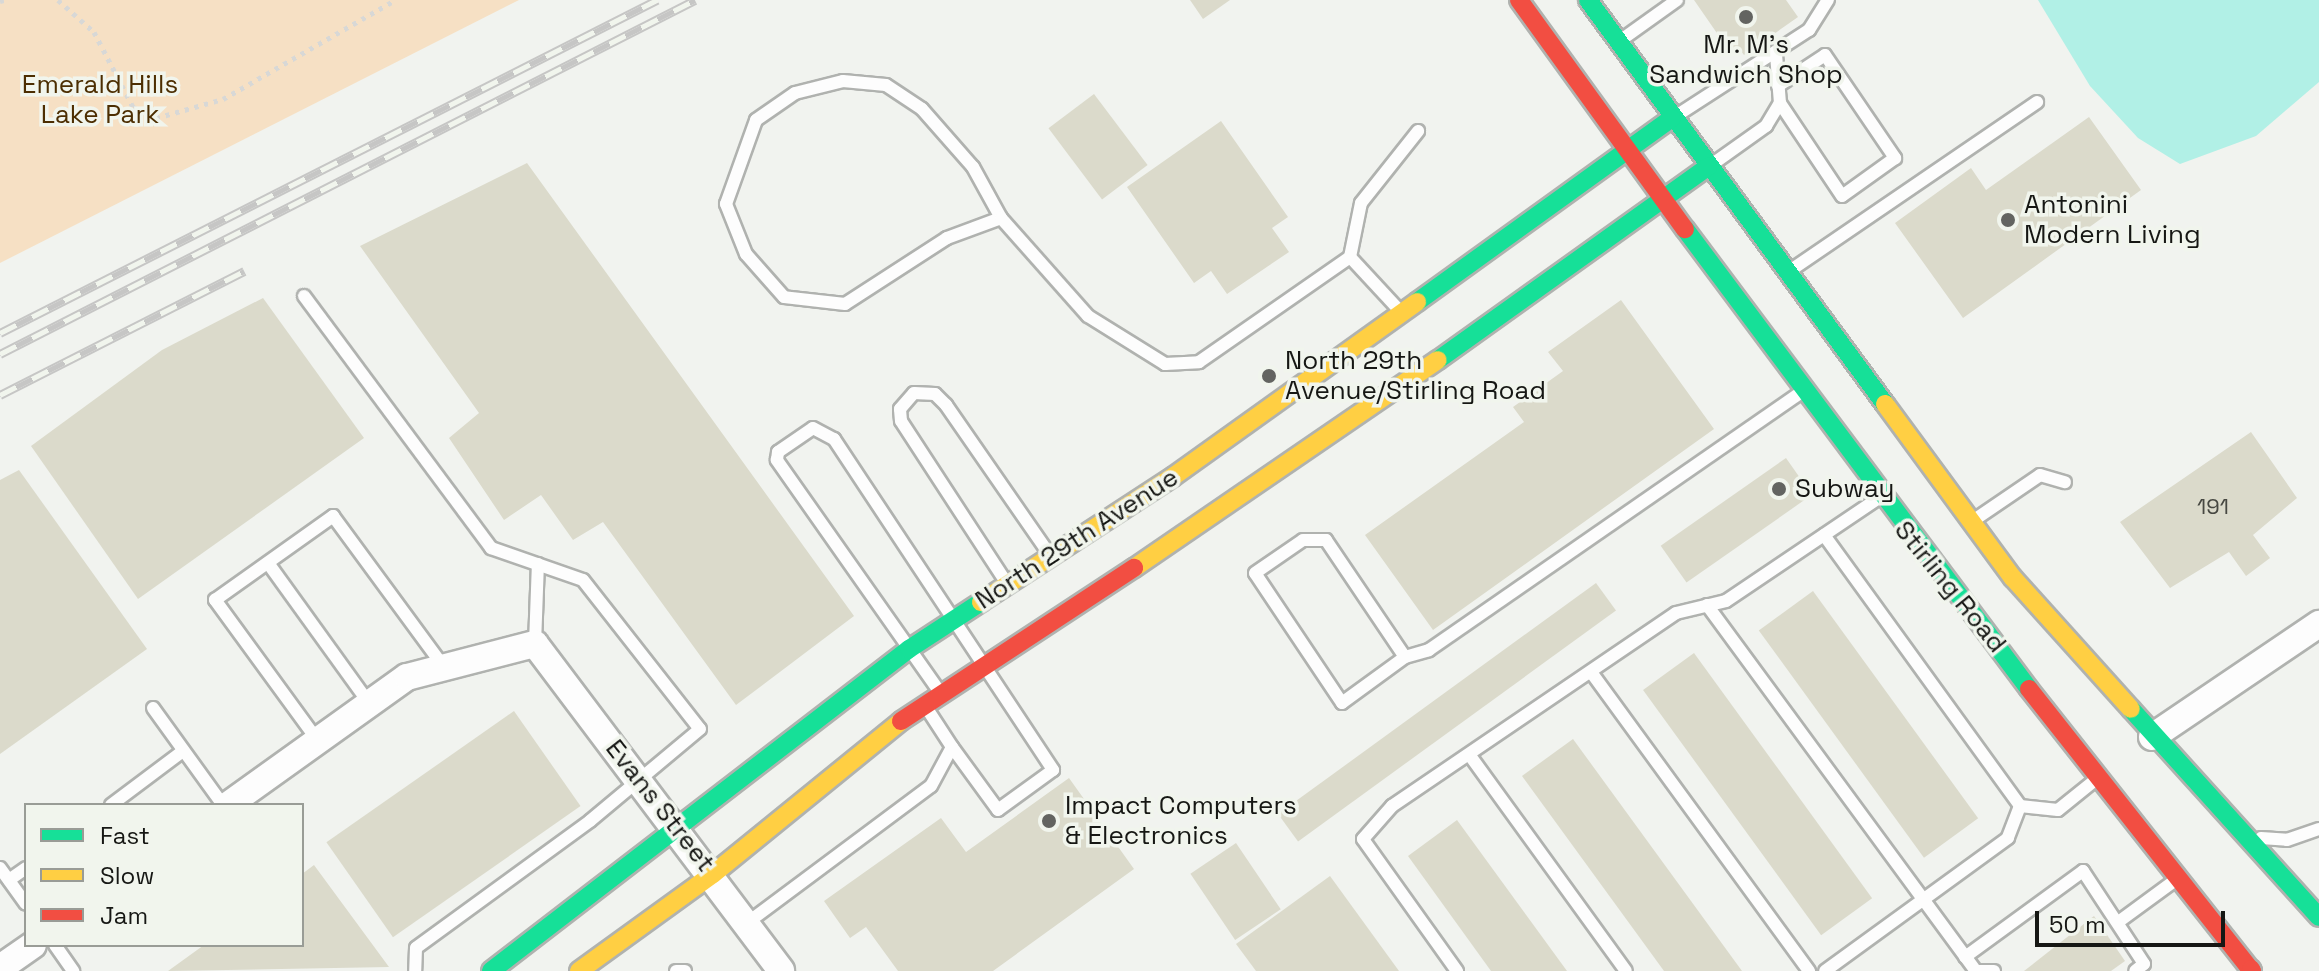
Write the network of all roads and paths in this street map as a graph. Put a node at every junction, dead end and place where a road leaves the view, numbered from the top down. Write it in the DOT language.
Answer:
graph roads {
  1 [pos="58,0"];
  2 [pos="395,0"];
  3 [pos="1519,0"];
  4 [pos="1588,0"];
  5 [pos="1677,0"];
  6 [pos="1828,0"];
  7 [pos="1618,43"];
  8 [pos="1776,54"];
  9 [pos="1778,86"];
  10 [pos="2037,102"];
  11 [pos="1780,103"];
  12 [pos="1672,118"];
  13 [pos="1418,131"];
  14 [pos="1629,150"];
  15 [pos="1708,167"];
  16 [pos="1665,200"];
  17 [pos="1001,218"];
  18 [pos="1350,257"];
  19 [pos="1785,275"];
  20 [pos="304,296"];
  21 [pos="1402,314"];
  22 [pos="1803,391"];
  23 [pos="2065,482"];
  24 [pos="1880,498"];
  25 [pos="1970,523"];
  26 [pos="1824,535"];
  27 [pos="1050,556"];
  28 [pos="268,563"];
  29 [pos="538,564"];
  30 [pos="1008,585"];
  31 [pos="1707,605"];
  32 [pos="953,620"];
  33 [pos="2319,624"];
  34 [pos="535,644"];
  35 [pos="909,649"];
  36 [pos="1405,657"];
  37 [pos="981,662"];
  38 [pos="444,667"];
  39 [pos="1591,672"];
  40 [pos="939,690"];
  41 [pos="369,703"];
  42 [pos="923,703"];
  43 [pos="153,708"];
  44 [pos="2152,737"];
  45 [pos="318,741"];
  46 [pos="952,747"];
  47 [pos="183,751"];
  48 [pos="1471,757"];
  49 [pos="2102,774"];
  50 [pos="637,776"];
  51 [pos="114,803"];
  52 [pos="223,803"];
  53 [pos="228,803"];
  54 [pos="2020,806"];
  55 [pos="677,828"];
  56 [pos="2319,829"];
  57 [pos="2243,834"];
  58 [pos="0,868"];
  59 [pos="24,869"];
  60 [pos="713,874"];
  61 [pos="2181,877"];
  62 [pos="9,880"];
  63 [pos="24,901"];
  64 [pos="1920,902"];
  65 [pos="2319,917"];
  66 [pos="2121,920"];
  67 [pos="747,923"];
  68 [pos="30,947"];
  69 [pos="56,947"];
  70 [pos="1965,957"];
  71 [pos="0,968"];
  72 [pos="2251,970"];
  73 [pos="73,971"];
  74 [pos="415,971"];
  75 [pos="491,971"];
  76 [pos="579,971"];
  77 [pos="676,971"];
  78 [pos="685,971"];
  79 [pos="781,971"];
  80 [pos="1457,971"];
  81 [pos="1626,971"];
  82 [pos="1809,971"];
  83 [pos="1825,971"];
  84 [pos="1977,971"];
  85 [pos="1994,971"];
  86 [pos="2135,971"];
  1 -- 2 [label="path"];
  3 -- 14 [label="street, Stirling Road"];
  4 -- 7 [label="street, Stirling Road"];
  5 -- 7 [label="lane"];
  6 -- 8 [label="lane"];
  7 -- 12 [label="street, Stirling Road"];
  8 -- 9 [label="lane"];
  8 -- 12 [label="lane"];
  9 -- 11 [label="lane"];
  9 -- 11 [label="lane"];
  10 -- 19 [label="lane"];
  11 -- 15 [label="lane"];
  12 -- 14 [label="street, North 29th Avenue"];
  12 -- 15 [label="street, Stirling Road"];
  13 -- 18 [label="lane"];
  14 -- 16 [label="street, Stirling Road"];
  14 -- 21 [label="street, North 29th Avenue"];
  15 -- 16 [label="street, North 29th Avenue"];
  15 -- 19 [label="street, Stirling Road"];
  16 -- 22 [label="street, Stirling Road"];
  16 -- 37 [label="street, North 29th Avenue"];
  17 -- 17 [label="lane"];
  17 -- 18 [label="lane"];
  18 -- 21 [label="lane"];
  19 -- 25 [label="street, Stirling Road"];
  20 -- 29 [label="lane"];
  21 -- 27 [label="street, North 29th Avenue"];
  22 -- 24 [label="street, Stirling Road"];
  22 -- 36 [label="lane"];
  23 -- 25 [label="lane"];
  24 -- 26 [label="lane"];
  24 -- 49 [label="street, Stirling Road"];
  25 -- 44 [label="street, Stirling Road"];
  26 -- 31 [label="lane"];
  26 -- 54 [label="lane"];
  27 -- 30 [label="street, North 29th Avenue"];
  27 -- 30 [label="lane"];
  28 -- 38 [label="lane"];
  28 -- 41 [label="lane"];
  28 -- 45 [label="lane"];
  29 -- 34 [label="lane"];
  29 -- 50 [label="lane"];
  30 -- 32 [label="street, North 29th Avenue"];
  31 -- 39 [label="lane"];
  31 -- 64 [label="lane"];
  32 -- 35 [label="street, North 29th Avenue"];
  32 -- 35 [label="lane"];
  32 -- 37 [label="lane"];
  33 -- 44 [label="street"];
  34 -- 38 [label="street"];
  34 -- 50 [label="street, Evans Street"];
  35 -- 40 [label="lane"];
  35 -- 55 [label="street, North 29th Avenue"];
  36 -- 36 [label="lane"];
  37 -- 40 [label="street, North 29th Avenue"];
  37 -- 46 [label="lane"];
  38 -- 41 [label="street"];
  39 -- 48 [label="lane"];
  39 -- 82 [label="lane"];
  40 -- 42 [label="street, North 29th Avenue"];
  41 -- 45 [label="street"];
  42 -- 46 [label="lane"];
  42 -- 60 [label="street, North 29th Avenue"];
  43 -- 47 [label="lane"];
  44 -- 57 [label="street, Stirling Road"];
  45 -- 53 [label="street"];
  46 -- 67 [label="lane"];
  47 -- 51 [label="lane"];
  47 -- 52 [label="lane"];
  48 -- 80 [label="lane"];
  48 -- 81 [label="lane"];
  49 -- 54 [label="lane"];
  49 -- 61 [label="street, Stirling Road"];
  50 -- 55 [label="street, Evans Street"];
  50 -- 74 [label="lane"];
  54 -- 64 [label="lane"];
  55 -- 60 [label="street, Evans Street"];
  55 -- 75 [label="street, North 29th Avenue"];
  56 -- 57 [label="lane"];
  57 -- 65 [label="street, Stirling Road"];
  58 -- 62 [label="lane"];
  59 -- 62 [label="lane"];
  60 -- 67 [label="street, Evans Street"];
  60 -- 76 [label="street, North 29th Avenue"];
  61 -- 66 [label="lane"];
  61 -- 72 [label="street, Stirling Road"];
  62 -- 63 [label="lane"];
  64 -- 70 [label="lane"];
  64 -- 83 [label="lane"];
  66 -- 70 [label="lane"];
  66 -- 86 [label="lane"];
  67 -- 79 [label="street, Evans Street"];
  68 -- 71 [label="street"];
  69 -- 73 [label="lane"];
  70 -- 84 [label="lane"];
  77 -- 78 [label="lane"];
  84 -- 85 [label="lane"];
}
